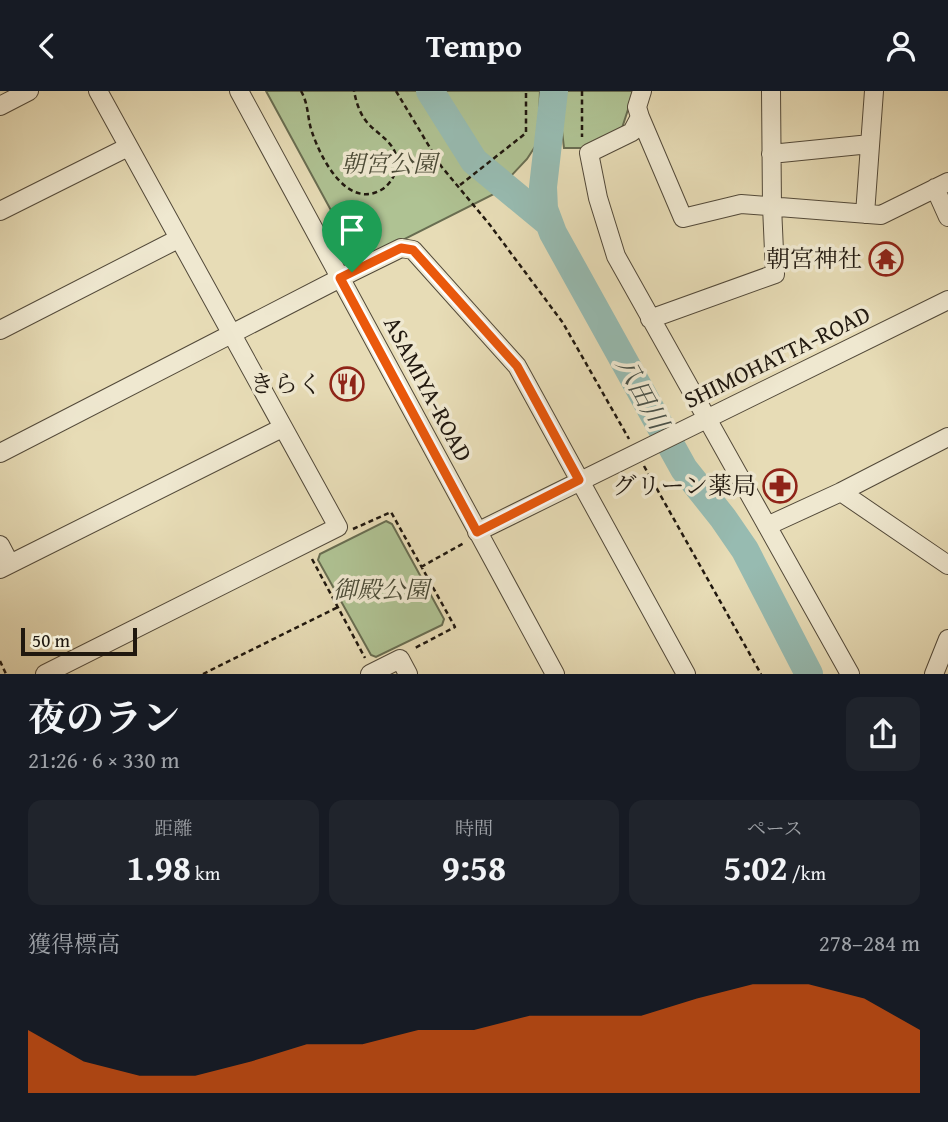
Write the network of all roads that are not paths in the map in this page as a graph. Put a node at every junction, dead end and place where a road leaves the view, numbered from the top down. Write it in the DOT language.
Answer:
graph roads {
  1 [pos="29,91"];
  2 [pos="98,91"];
  3 [pos="239,91"];
  4 [pos="642,91"];
  5 [pos="771,91"];
  6 [pos="874,91"];
  7 [pos="0,106"];
  8 [pos="640,117"];
  9 [pos="870,144"];
  10 [pos="128,147"];
  11 [pos="772,154"];
  12 [pos="941,185"];
  13 [pos="772,206"];
  14 [pos="0,211"];
  15 [pos="865,214"];
  16 [pos="948,217"];
  17 [pos="178,239"];
  18 [pos="340,278"];
  19 [pos="948,296"];
  20 [pos="650,319"];
  21 [pos="0,330"];
  22 [pos="230,335"];
  23 [pos="699,422"];
  24 [pos="282,428"];
  25 [pos="948,437"];
  26 [pos="0,453"];
  27 [pos="579,480"];
  28 [pos="841,492"];
  29 [pos="767,526"];
  30 [pos="471,537"];
  31 [pos="0,545"];
  32 [pos="948,565"];
  33 [pos="5,567"];
  34 [pos="947,643"];
  35 [pos="369,669"];
  36 [pos="46,674"];
  37 [pos="408,674"];
  38 [pos="555,674"];
  39 [pos="686,674"];
  40 [pos="850,674"];
  41 [pos="934,674"];
  1 -- 7 [label="street"];
  2 -- 10 [label="street"];
  3 -- 18 [label="street, ASAMIYA-ROAD"];
  4 -- 8 [label="street"];
  5 -- 11 [label="street"];
  6 -- 9 [label="street"];
  8 -- 13 [label="street"];
  8 -- 20 [label="street"];
  9 -- 11 [label="street"];
  9 -- 15 [label="street"];
  10 -- 14 [label="street"];
  10 -- 17 [label="street"];
  11 -- 13 [label="street"];
  12 -- 15 [label="street"];
  12 -- 16 [label="street"];
  13 -- 15 [label="street"];
  13 -- 20 [label="street"];
  17 -- 21 [label="street"];
  17 -- 22 [label="street"];
  18 -- 22 [label="street"];
  18 -- 27 [label="street"];
  18 -- 30 [label="street, ASAMIYA-ROAD"];
  19 -- 23 [label="street, SHIMOHATTA-ROAD"];
  20 -- 23 [label="street"];
  22 -- 24 [label="street"];
  22 -- 26 [label="street"];
  23 -- 27 [label="street, SHIMOHATTA-ROAD"];
  23 -- 29 [label="street"];
  24 -- 33 [label="street"];
  24 -- 36 [label="street"];
  25 -- 28 [label="street"];
  27 -- 30 [label="street, SHIMOHATTA-ROAD"];
  27 -- 39 [label="street"];
  28 -- 29 [label="street"];
  28 -- 32 [label="street"];
  29 -- 40 [label="street"];
  30 -- 38 [label="street, ASAMIYA-ROAD"];
  31 -- 33 [label="street"];
  34 -- 41 [label="street"];
  35 -- 37 [label="street"];
}
